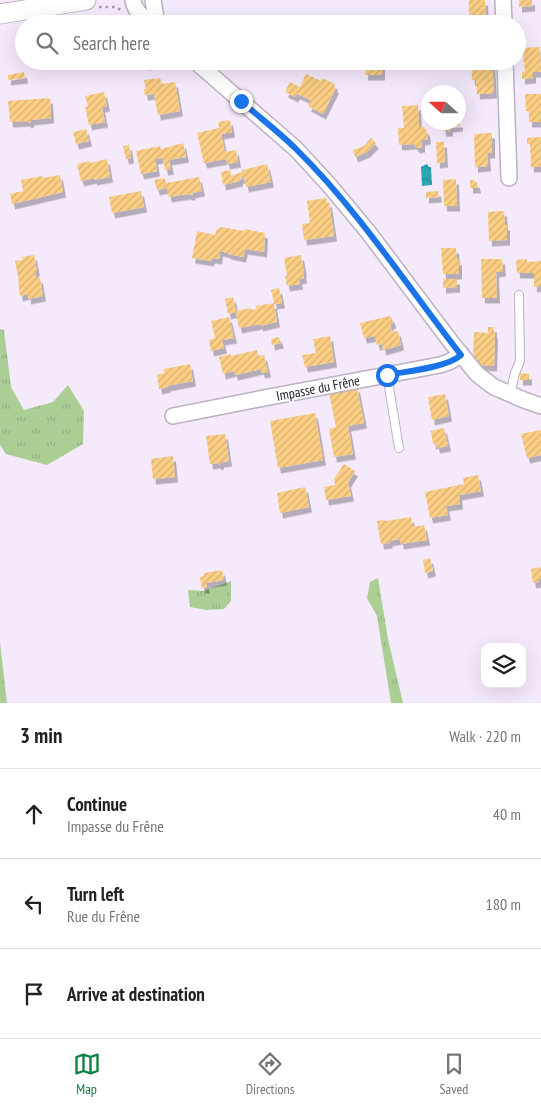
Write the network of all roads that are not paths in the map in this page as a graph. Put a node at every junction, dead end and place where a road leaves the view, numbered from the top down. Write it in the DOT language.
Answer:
graph roads {
  1 [pos="153,0"];
  2 [pos="503,0"];
  3 [pos="82,2"];
  4 [pos="131,7"];
  5 [pos="0,14"];
  6 [pos="142,15"];
  7 [pos="156,15"];
  8 [pos="504,15"];
  9 [pos="205,70"];
  10 [pos="505,70"];
  11 [pos="510,178"];
  12 [pos="519,295"];
  13 [pos="461,355"];
  14 [pos="387,375"];
  15 [pos="510,394"];
  16 [pos="541,406"];
  17 [pos="173,416"];
  18 [pos="399,448"];
  1 -- 7 [label="street"];
  2 -- 8 [label="street"];
  3 -- 5 [label="street"];
  4 -- 6 [label="street"];
  9 -- 13 [label="street"];
  10 -- 11 [label="street"];
  12 -- 15 [label="lane"];
  13 -- 14 [label="street, Impasse du Frêne"];
  13 -- 15 [label="street"];
  14 -- 17 [label="street, Impasse du Frêne"];
  14 -- 18 [label="lane"];
  15 -- 16 [label="street"];
}
